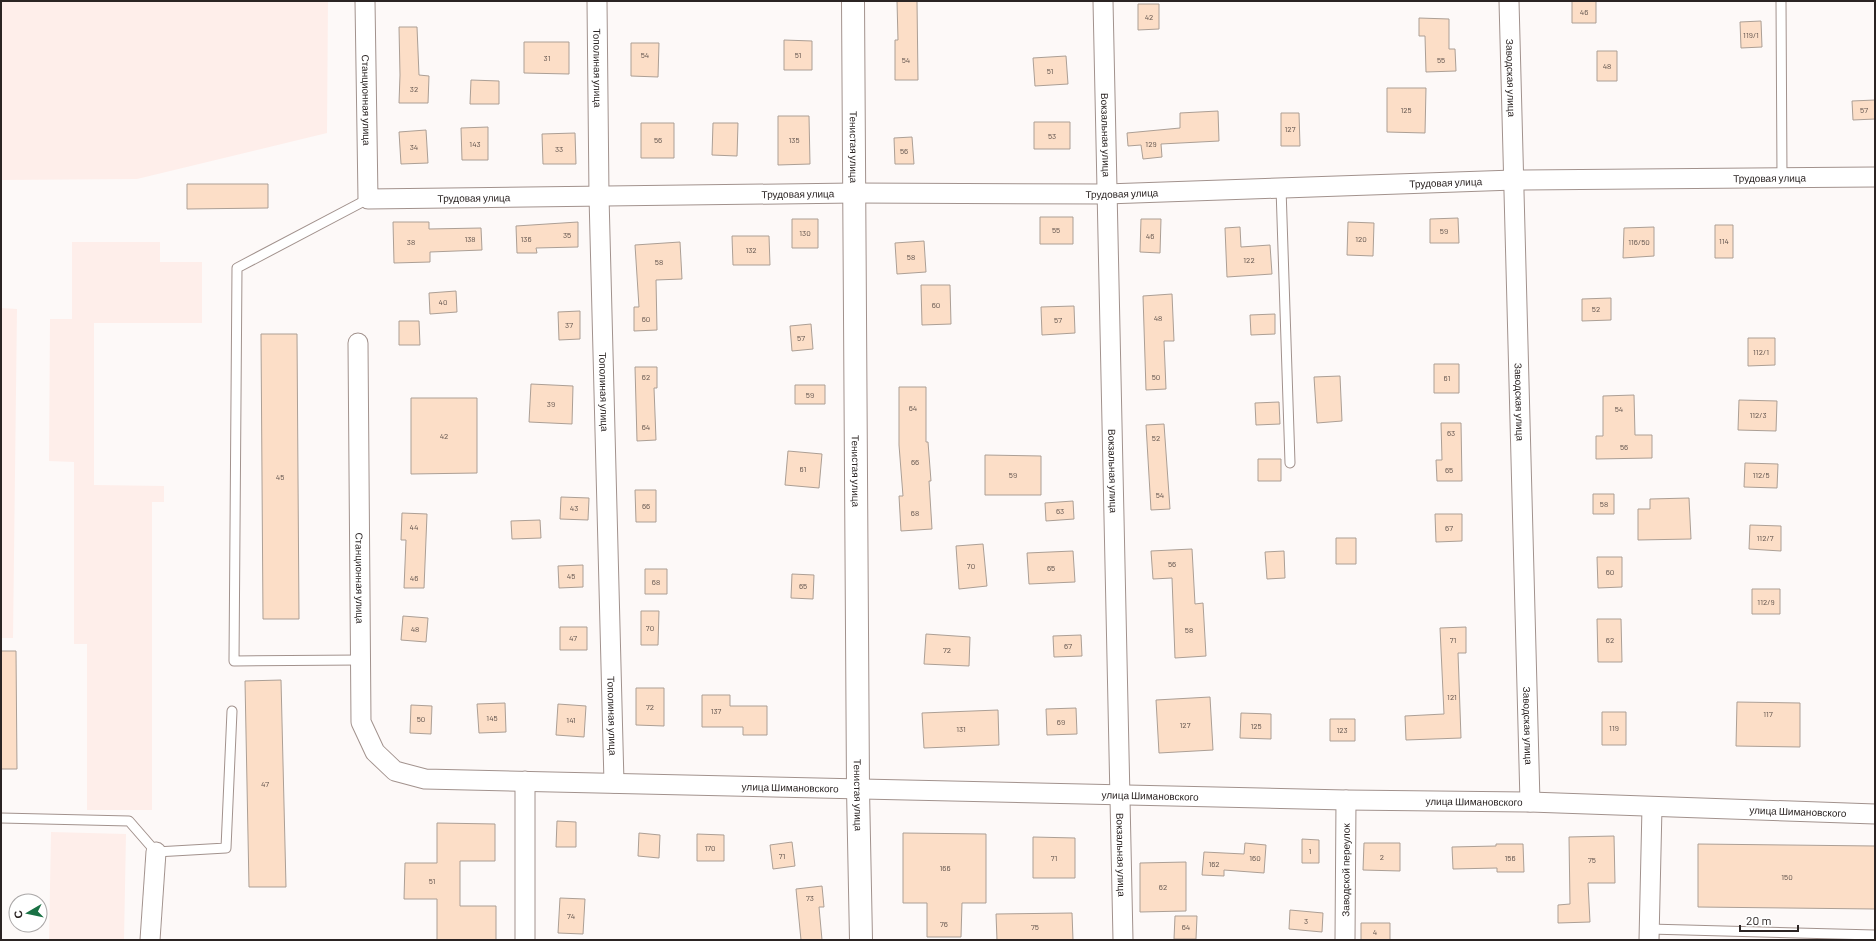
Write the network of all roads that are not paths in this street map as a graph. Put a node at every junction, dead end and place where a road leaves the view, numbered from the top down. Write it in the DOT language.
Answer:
graph roads {
  1 [pos="365,1"];
  2 [pos="597,1"];
  3 [pos="853,1"];
  4 [pos="1103,1"];
  5 [pos="1509,1"];
  6 [pos="1781,1"];
  7 [pos="1875,177"];
  8 [pos="1782,178"];
  9 [pos="1514,180"];
  10 [pos="1281,188"];
  11 [pos="854,193"];
  12 [pos="1106,194"];
  13 [pos="600,196"];
  14 [pos="368,199"];
  15 [pos="358,343"];
  16 [pos="1290,463"];
  17 [pos="361,660"];
  18 [pos="232,711"];
  19 [pos="425,779"];
  20 [pos="525,781"];
  21 [pos="614,783"];
  22 [pos="858,789"];
  23 [pos="1119,795"];
  24 [pos="1346,800"];
  25 [pos="1530,802"];
  26 [pos="1652,807"];
  27 [pos="1875,814"];
  28 [pos="1,818"];
  29 [pos="156,852"];
  30 [pos="1875,934"];
  31 [pos="1649,935"];
  32 [pos="150,940"];
  33 [pos="525,940"];
  34 [pos="861,940"];
  35 [pos="1123,940"];
  36 [pos="1345,940"];
  1 -- 14 [label="street, Станционная улица"];
  2 -- 13 [label="street, Тополиная улица"];
  3 -- 11 [label="street, Тенистая улица"];
  4 -- 12 [label="street, Вокзальная улица"];
  5 -- 9 [label="street, Заводская улица"];
  6 -- 8 [label="lane"];
  7 -- 8 [label="street, Трудовая улица"];
  8 -- 9 [label="street, Трудовая улица"];
  9 -- 10 [label="street, Трудовая улица"];
  9 -- 25 [label="street, Заводская улица"];
  10 -- 12 [label="street, Трудовая улица"];
  10 -- 16 [label="lane"];
  11 -- 12 [label="street, Трудовая улица"];
  11 -- 13 [label="street, Трудовая улица"];
  11 -- 22 [label="street, Тенистая улица"];
  12 -- 23 [label="street, Вокзальная улица"];
  13 -- 14 [label="street, Трудовая улица"];
  13 -- 21 [label="street, Тополиная улица"];
  14 -- 17 [label="lane"];
  15 -- 17 [label="street, Станционная улица"];
  17 -- 19 [label="street, Станционная улица"];
  18 -- 29 [label="lane"];
  19 -- 20 [label="street, улица Шимановского"];
  20 -- 21 [label="street, улица Шимановского"];
  20 -- 33 [label="street"];
  21 -- 22 [label="street, улица Шимановского"];
  22 -- 23 [label="street, улица Шимановского"];
  22 -- 34 [label="street, Тенистая улица"];
  23 -- 24 [label="street, улица Шимановского"];
  23 -- 35 [label="street, Вокзальная улица"];
  24 -- 25 [label="street, улица Шимановского"];
  24 -- 36 [label="street, Заводской переулок"];
  25 -- 26 [label="street, улица Шимановского"];
  26 -- 27 [label="street, улица Шимановского"];
  26 -- 31 [label="street"];
  28 -- 29 [label="lane"];
  29 -- 32 [label="street"];
  30 -- 31 [label="lane"];
}
